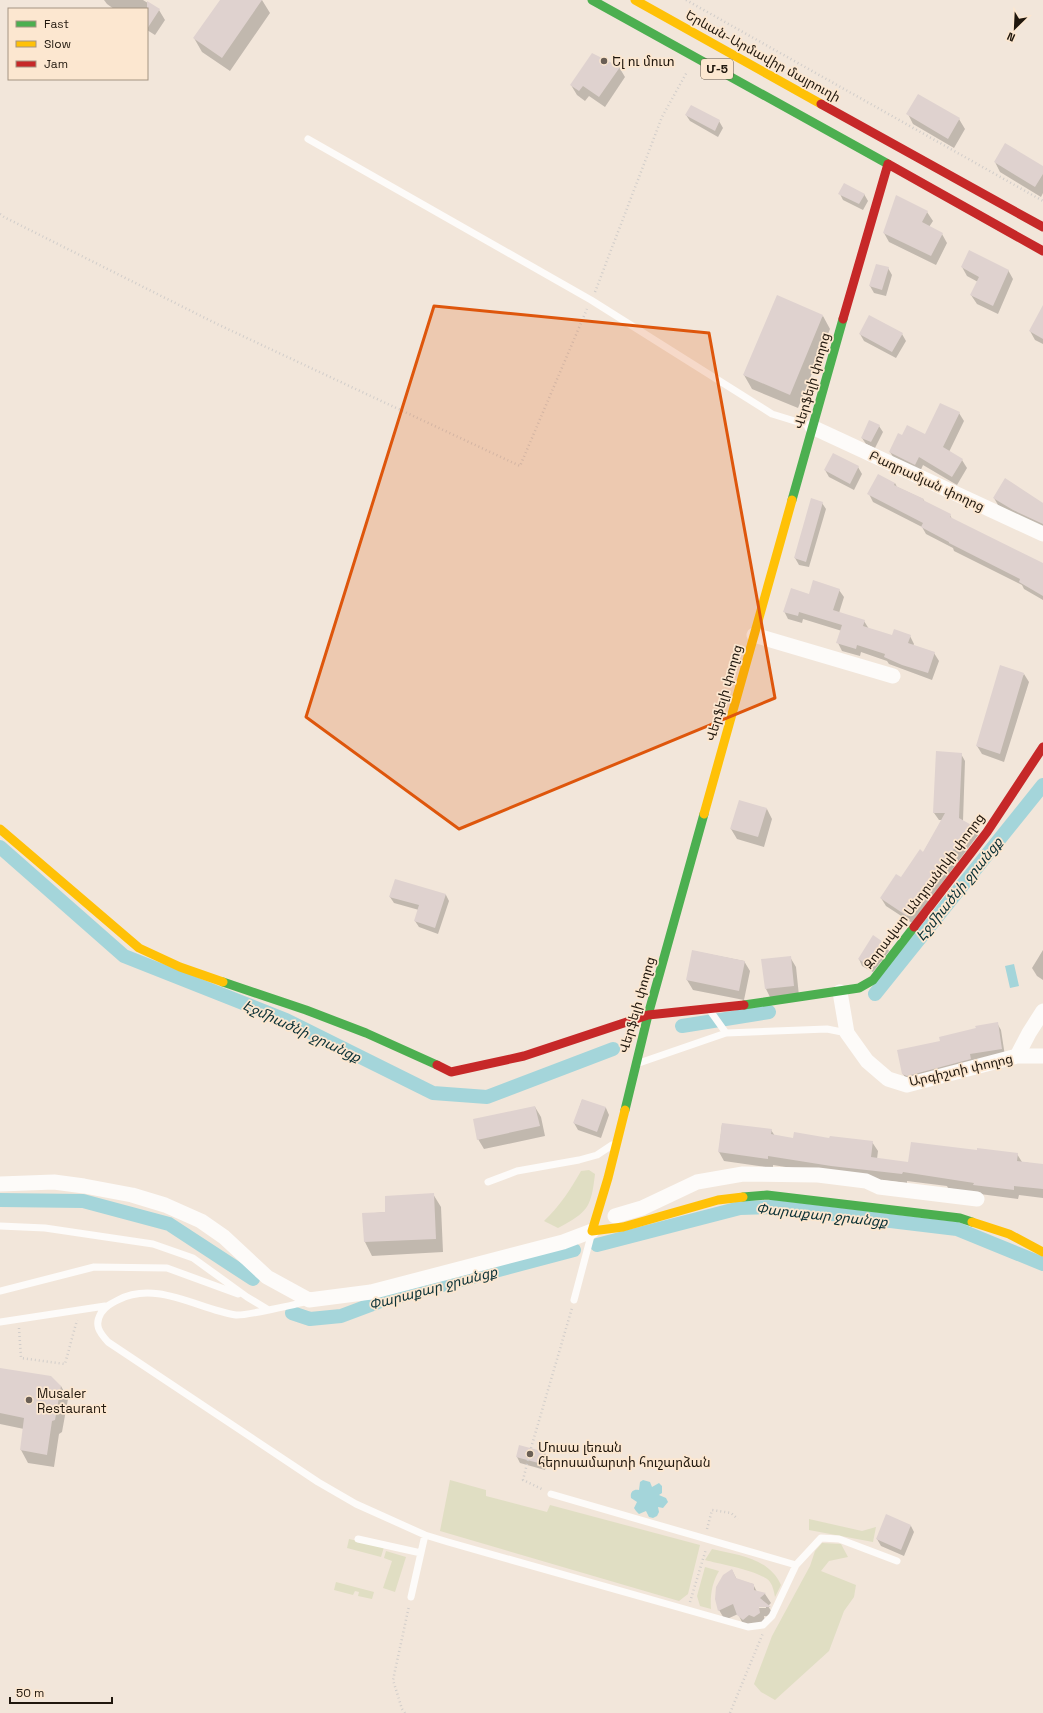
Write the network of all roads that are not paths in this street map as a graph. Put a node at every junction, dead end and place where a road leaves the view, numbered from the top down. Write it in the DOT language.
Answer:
graph roads {
  1 [pos="592,0"];
  2 [pos="635,0"];
  3 [pos="802,104"];
  4 [pos="308,139"];
  5 [pos="888,164"];
  6 [pos="1043,227"];
  7 [pos="1043,251"];
  8 [pos="812,427"];
  9 [pos="1043,534"];
  10 [pos="754,635"];
  11 [pos="893,676"];
  12 [pos="1043,747"];
  13 [pos="0,829"];
  14 [pos="840,992"];
  15 [pos="711,1011"];
  16 [pos="1043,1011"];
  17 [pos="648,1015"];
  18 [pos="725,1031"];
  19 [pos="847,1033"];
  20 [pos="1017,1056"];
  21 [pos="1043,1056"];
  22 [pos="634,1065"];
  23 [pos="616,1142"];
  24 [pos="488,1182"];
  25 [pos="0,1184"];
  26 [pos="977,1199"];
  27 [pos="602,1203"];
  28 [pos="615,1216"];
  29 [pos="632,1225"];
  30 [pos="0,1226"];
  31 [pos="592,1231"];
  32 [pos="1043,1252"];
  33 [pos="0,1291"];
  34 [pos="248,1297"];
  35 [pos="309,1300"];
  36 [pos="573,1303"];
  37 [pos="105,1306"];
  38 [pos="267,1310"];
  39 [pos="0,1322"];
  40 [pos="551,1494"];
  41 [pos="425,1535"];
  42 [pos="358,1539"];
  43 [pos="421,1554"];
  44 [pos="897,1561"];
  45 [pos="796,1564"];
  46 [pos="411,1597"];
  1 -- 3 [label="main road, Երևան-Արմավիր մայրուղի / Մ-5"];
  2 -- 3 [label="main road, Երևան-Արմավիր մայրուղի / Մ-5"];
  3 -- 5 [label="main road, Երևան-Արմավիր մայրուղի / Մ-5"];
  3 -- 6 [label="main road, Երևան-Արմավիր մայրուղի / Մ-5"];
  4 -- 8 [label="lane"];
  5 -- 7 [label="main road, Մ-5"];
  5 -- 8 [label="main road, Վերֆելի փողոց"];
  8 -- 9 [label="street, Բաղրամյան փողոց"];
  8 -- 10 [label="main road, Վերֆելի փողոց"];
  10 -- 11 [label="street"];
  10 -- 17 [label="main road, Վերֆելի փողոց"];
  12 -- 14 [label="main road, Զորավար Անդրանիկի փողոց"];
  13 -- 17 [label="main road, Զորավար Անդրանիկի փողոց"];
  14 -- 15 [label="main road, Զորավար Անդրանիկի փողոց"];
  14 -- 19 [label="street, Արգիշտի փողոց"];
  15 -- 17 [label="main road, Զորավար Անդրանիկի փողոց"];
  15 -- 18 [label="lane"];
  16 -- 20 [label="street"];
  17 -- 22 [label="main road, Վերֆելի փողոց"];
  18 -- 19 [label="lane"];
  18 -- 22 [label="lane"];
  19 -- 20 [label="street, Արգիշտի փողոց"];
  20 -- 21 [label="street, Արգիշտի փողոց"];
  22 -- 23 [label="main road, Վերֆելի փողոց"];
  23 -- 24 [label="lane"];
  23 -- 27 [label="main road, Վերֆելի փողոց"];
  25 -- 35 [label="street"];
  26 -- 28 [label="street"];
  27 -- 28 [label="street"];
  27 -- 31 [label="main road, Վերֆելի փողոց"];
  28 -- 29 [label="street"];
  29 -- 31 [label="main road"];
  29 -- 32 [label="main road"];
  30 -- 34 [label="lane"];
  31 -- 35 [label="street"];
  31 -- 36 [label="lane"];
  33 -- 34 [label="lane"];
  34 -- 38 [label="lane"];
  35 -- 38 [label="lane"];
  37 -- 38 [label="lane"];
  37 -- 39 [label="lane"];
  37 -- 41 [label="lane"];
  40 -- 45 [label="lane"];
  41 -- 43 [label="lane"];
  41 -- 45 [label="lane"];
  42 -- 43 [label="lane"];
  43 -- 46 [label="lane"];
  44 -- 45 [label="lane"];
}
